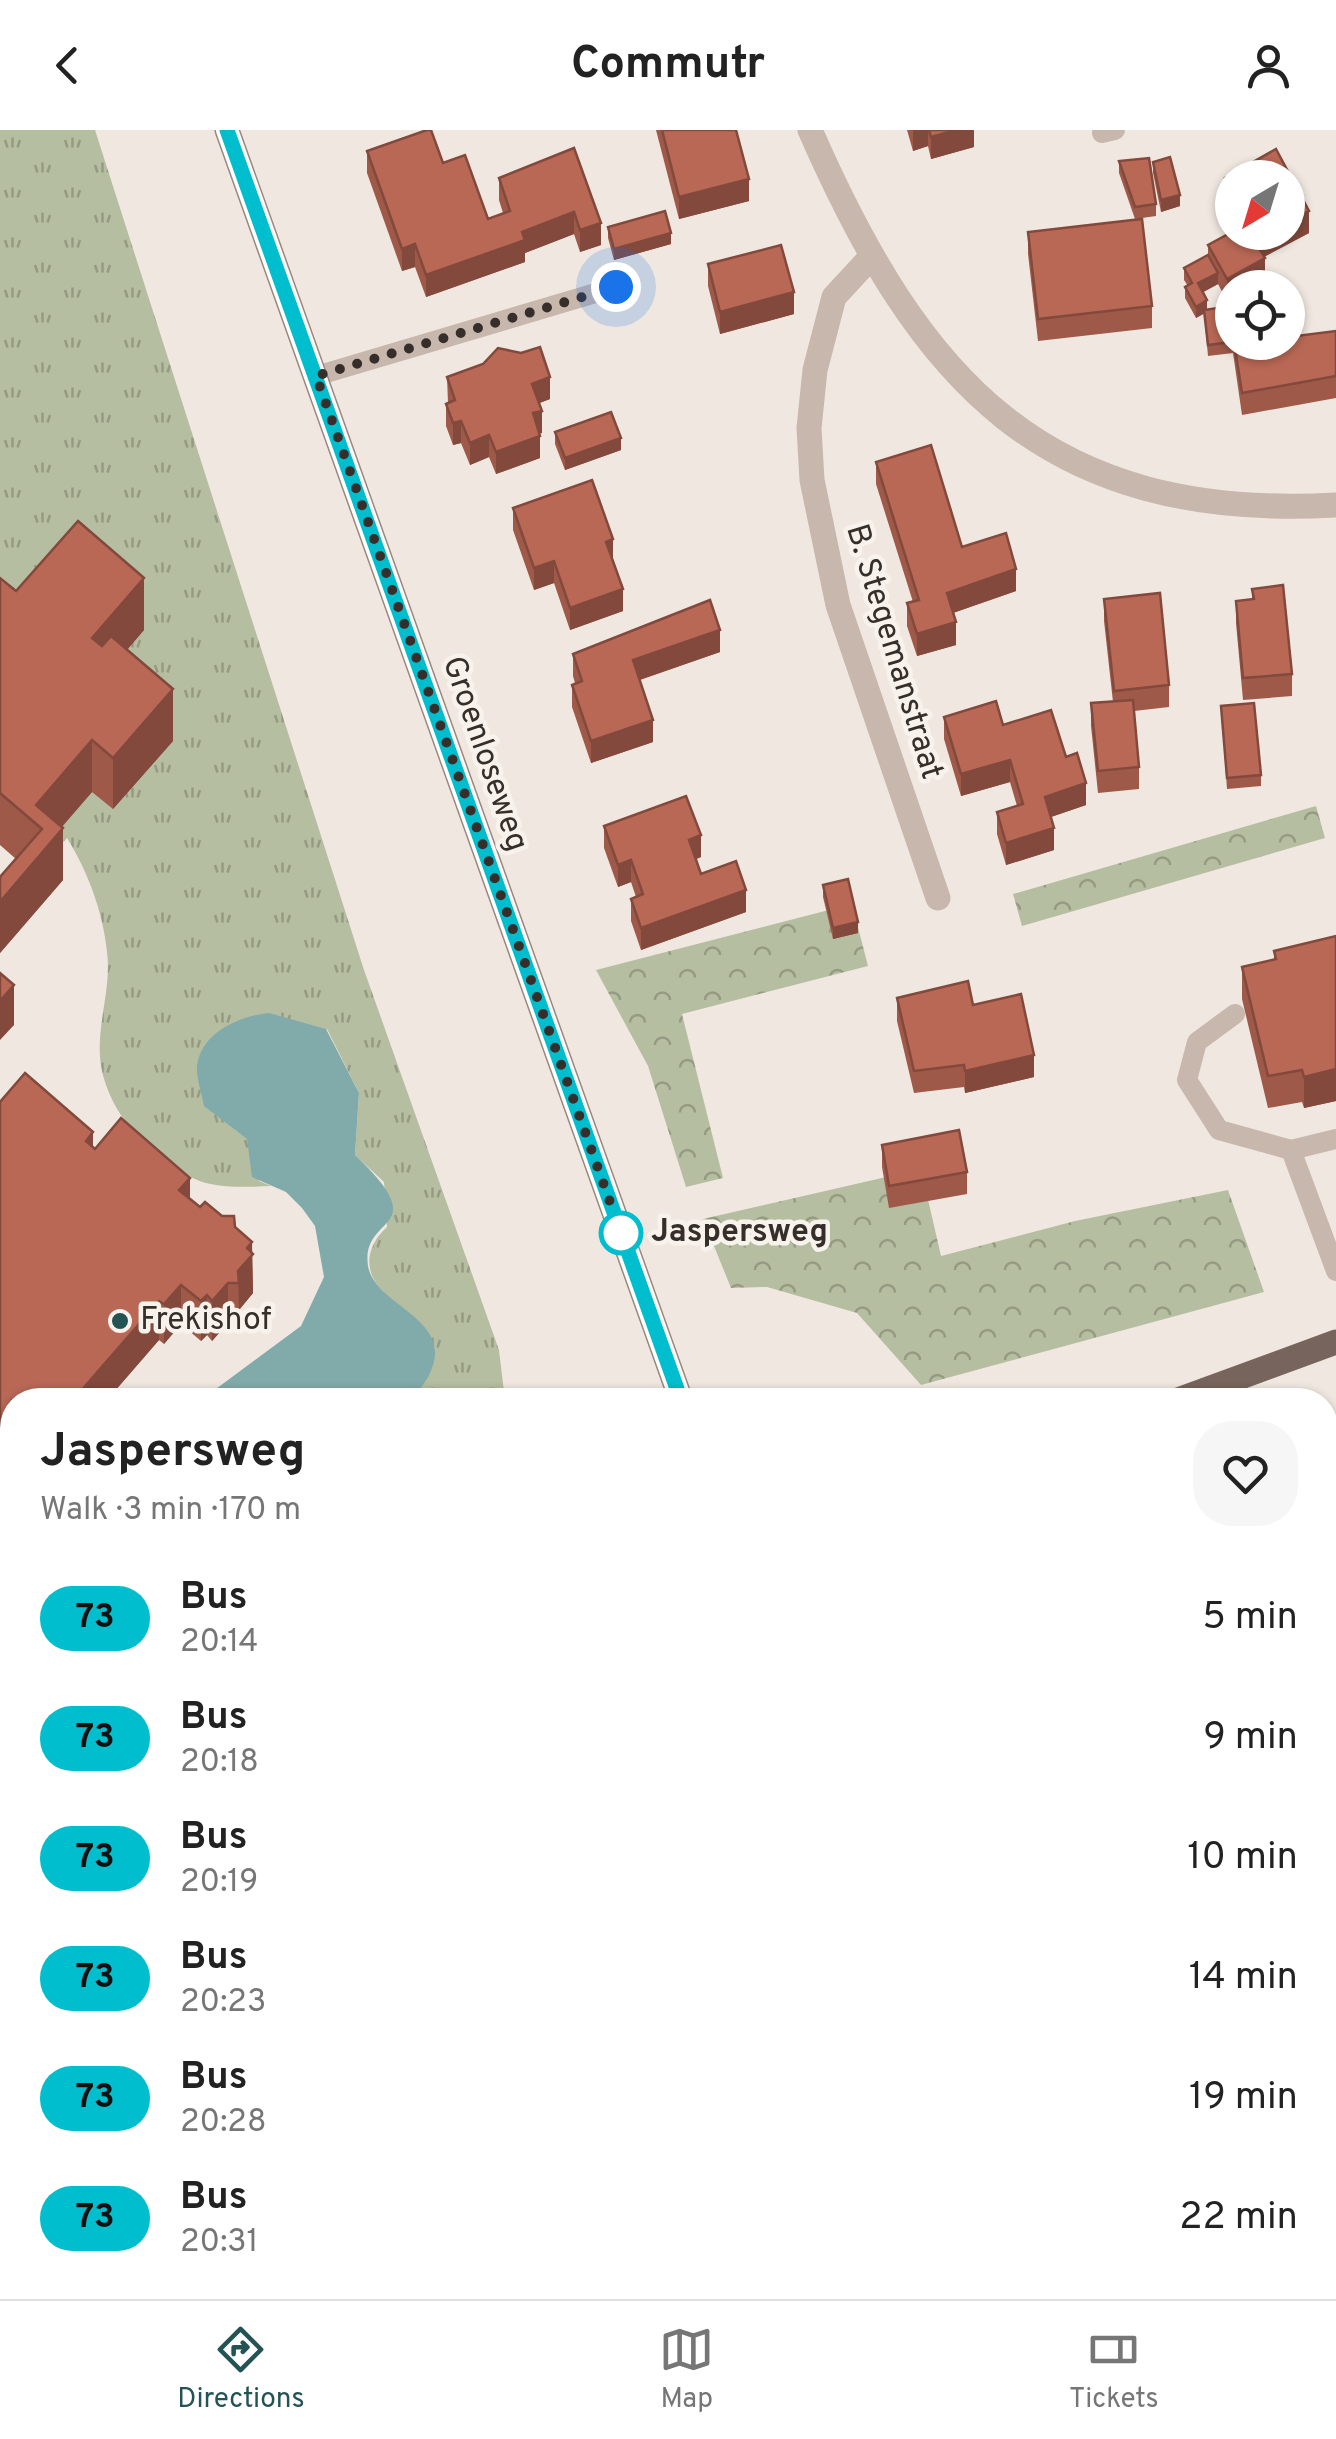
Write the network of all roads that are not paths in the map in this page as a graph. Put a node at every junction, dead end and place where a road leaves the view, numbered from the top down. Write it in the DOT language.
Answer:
graph roads {
  1 [pos="226,130"];
  2 [pos="810,130"];
  3 [pos="871,257"];
  4 [pos="616,287"];
  5 [pos="316,376"];
  6 [pos="1336,505"];
  7 [pos="938,898"];
  8 [pos="1235,1014"];
  9 [pos="1336,1139"];
  10 [pos="1291,1150"];
  11 [pos="1336,1271"];
  12 [pos="1336,1342"];
  13 [pos="676,1388"];
  14 [pos="1211,1388"];
  1 -- 5 [label="main road, Groenloseweg"];
  2 -- 3 [label="street"];
  3 -- 6 [label="street"];
  3 -- 7 [label="street, B. Stegemanstraat"];
  4 -- 5 [label="lane"];
  5 -- 13 [label="main road, Groenloseweg"];
  8 -- 10 [label="lane"];
  9 -- 10 [label="lane"];
  10 -- 11 [label="lane"];
  12 -- 14 [label="main road"];
}
